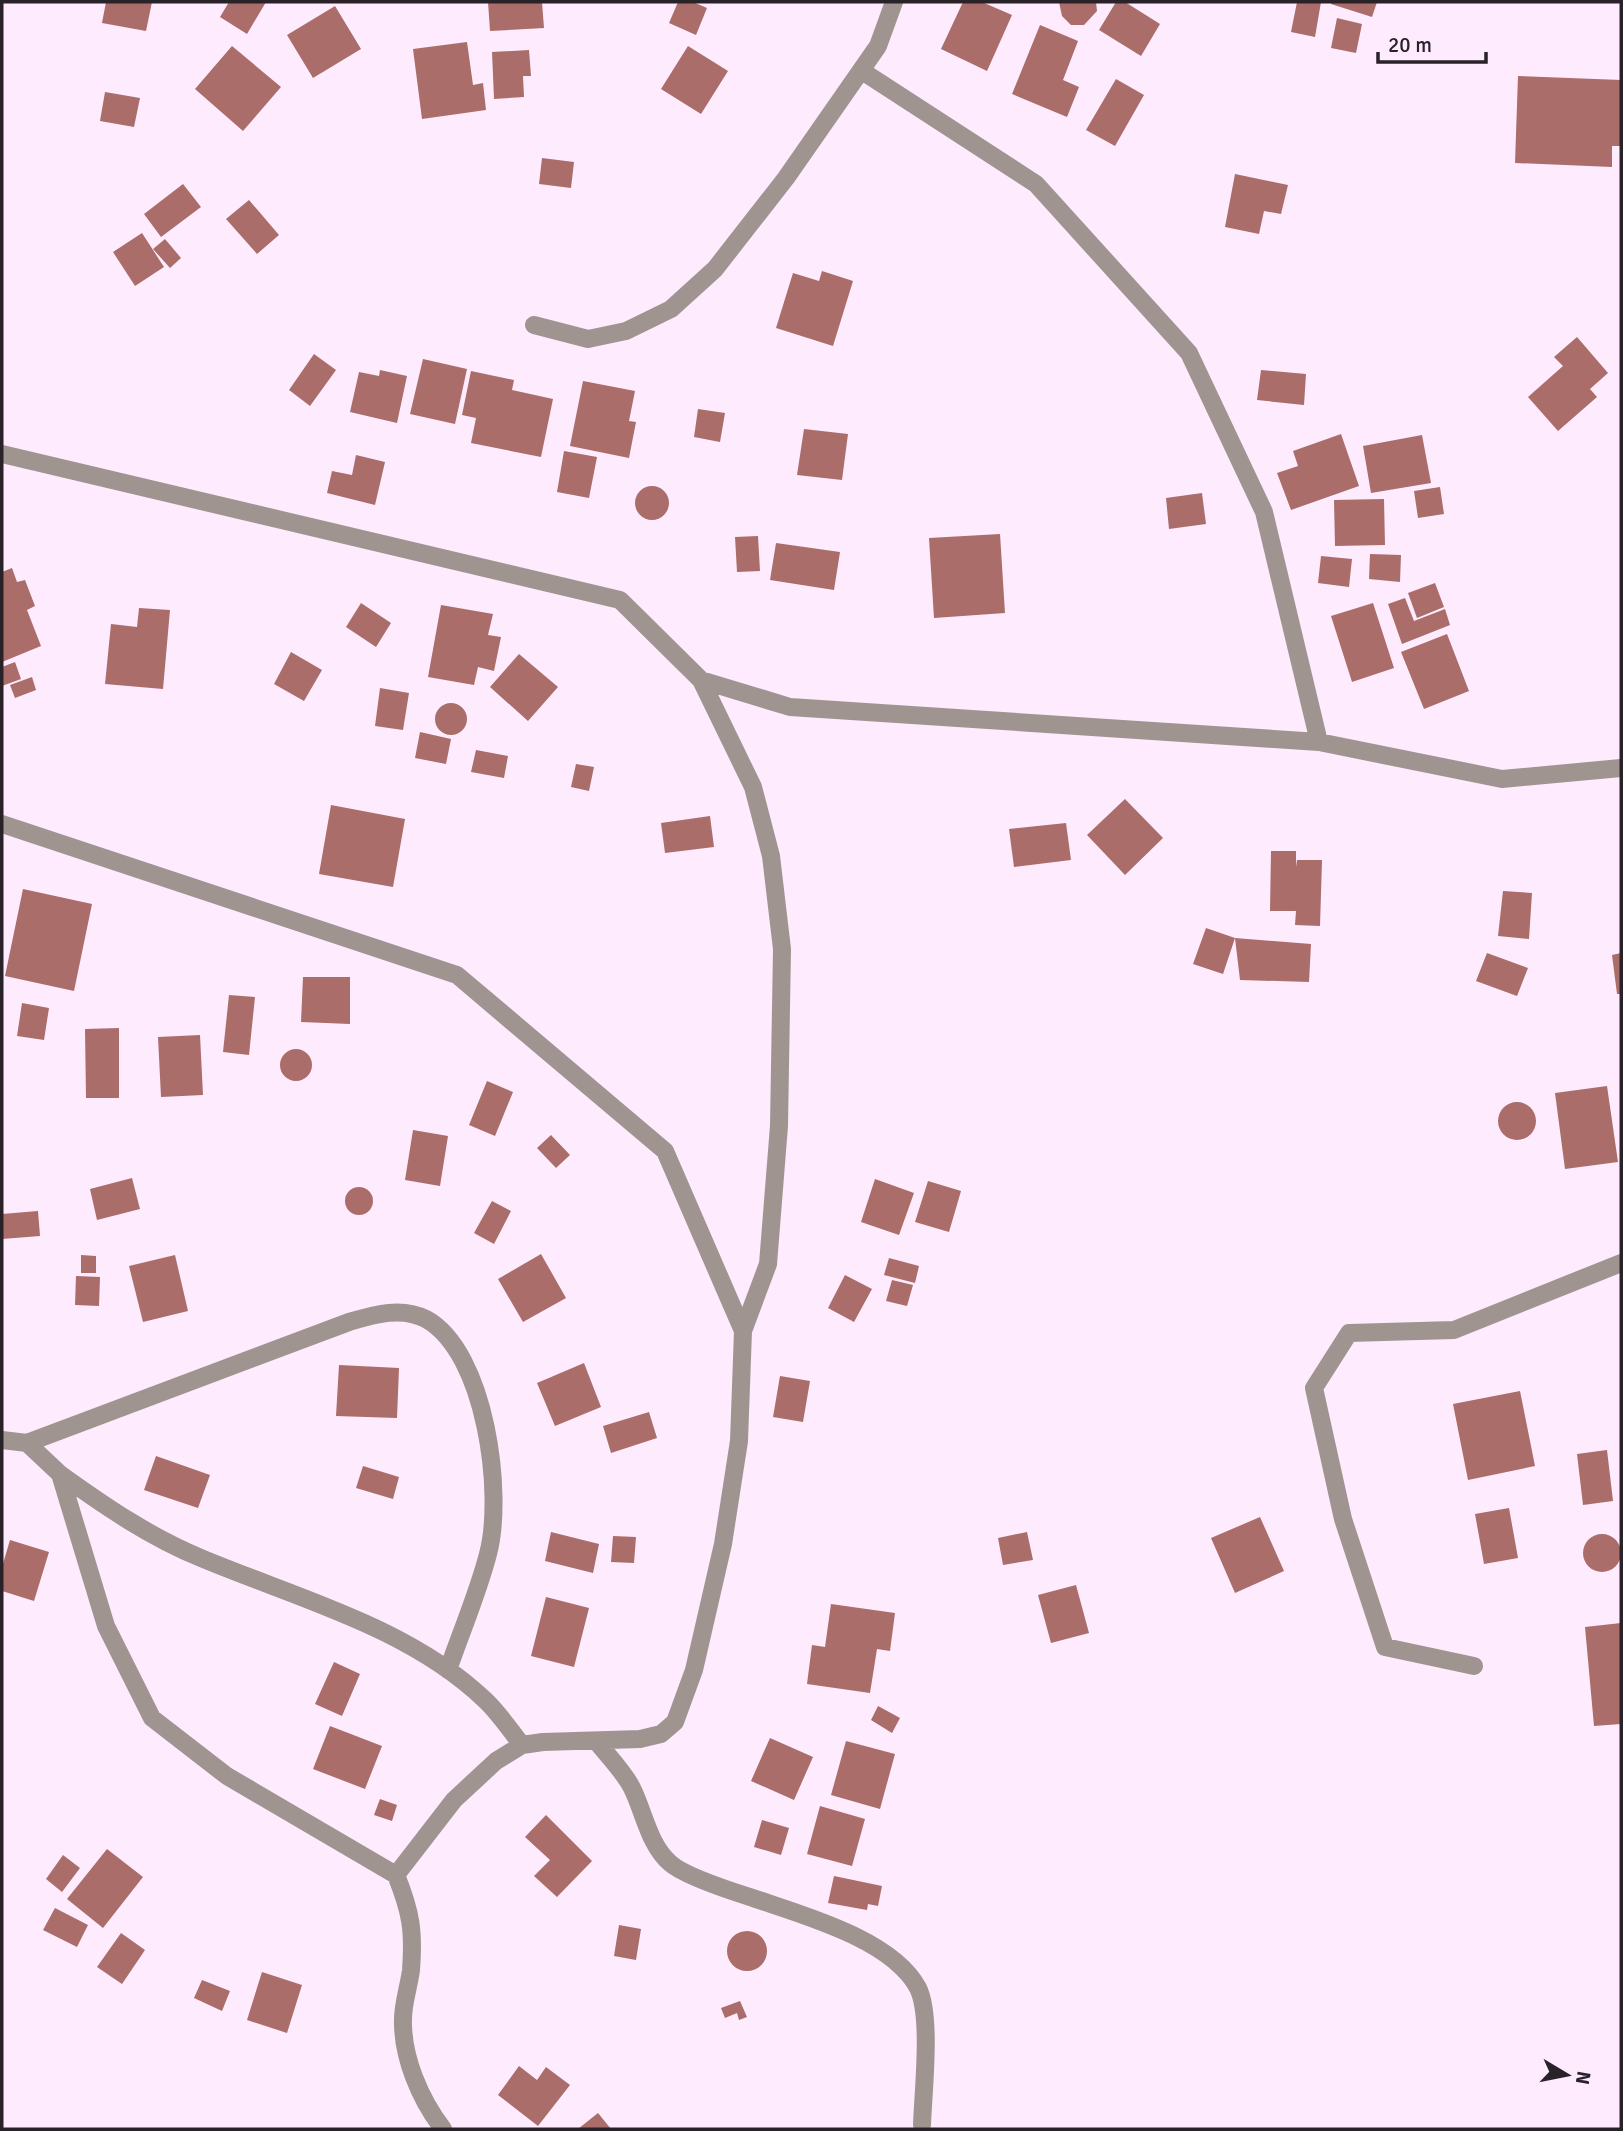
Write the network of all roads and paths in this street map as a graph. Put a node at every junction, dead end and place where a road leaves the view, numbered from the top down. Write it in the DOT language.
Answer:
graph roads {
  1 [pos="894,2"];
  2 [pos="862,71"];
  3 [pos="534,325"];
  4 [pos="2,454"];
  5 [pos="701,680"];
  6 [pos="1319,742"];
  7 [pos="1621,768"];
  8 [pos="2,824"];
  9 [pos="1621,1263"];
  10 [pos="743,1331"];
  11 [pos="2,1440"];
  12 [pos="27,1443"];
  13 [pos="60,1474"];
  14 [pos="1474,1666"];
  15 [pos="448,1670"];
  16 [pos="597,1742"];
  17 [pos="522,1745"];
  18 [pos="396,1875"];
  19 [pos="922,2125"];
  20 [pos="443,2129"];
  1 -- 2 [label="street"];
  2 -- 3 [label="street"];
  2 -- 6 [label="street"];
  4 -- 5 [label="street"];
  5 -- 6 [label="street"];
  5 -- 10 [label="street"];
  6 -- 7 [label="street"];
  8 -- 10 [label="street"];
  9 -- 14 [label="street"];
  10 -- 16 [label="street"];
  11 -- 12 [label="street"];
  12 -- 13 [label="street"];
  12 -- 15 [label="street"];
  13 -- 15 [label="street"];
  13 -- 18 [label="street"];
  15 -- 17 [label="street"];
  16 -- 17 [label="street"];
  16 -- 19 [label="street"];
  17 -- 18 [label="street"];
  18 -- 20 [label="street"];
}
